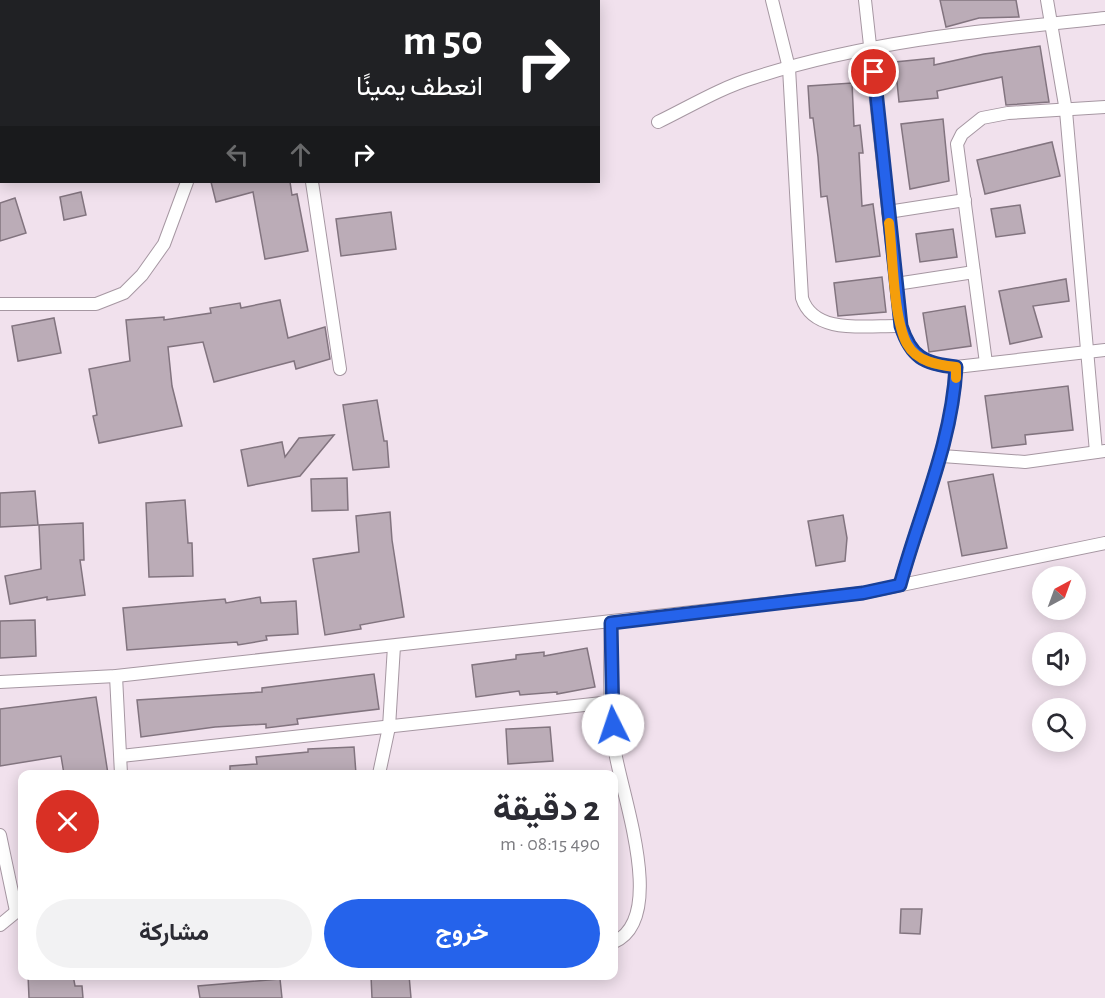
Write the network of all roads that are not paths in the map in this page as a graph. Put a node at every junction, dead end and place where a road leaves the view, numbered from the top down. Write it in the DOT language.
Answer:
graph roads {
  1 [pos="771,0"];
  2 [pos="865,0"];
  3 [pos="1047,0"];
  4 [pos="1105,18"];
  5 [pos="1050,24"];
  6 [pos="871,48"];
  7 [pos="789,68"];
  8 [pos="1105,107"];
  9 [pos="1066,111"];
  10 [pos="658,122"];
  11 [pos="187,183"];
  12 [pos="312,183"];
  13 [pos="965,200"];
  14 [pos="888,212"];
  15 [pos="974,272"];
  16 [pos="896,284"];
  17 [pos="0,304"];
  18 [pos="901,326"];
  19 [pos="1105,350"];
  20 [pos="1087,352"];
  21 [pos="986,363"];
  22 [pos="956,367"];
  23 [pos="340,369"];
  24 [pos="1101,452"];
  25 [pos="942,456"];
  26 [pos="1105,543"];
  27 [pos="900,585"];
  28 [pos="611,623"];
  29 [pos="394,646"];
  30 [pos="116,676"];
  31 [pos="0,682"];
  32 [pos="611,702"];
  33 [pos="389,727"];
  34 [pos="121,756"];
  35 [pos="121,770"];
  36 [pos="380,770"];
  37 [pos="0,834"];
  38 [pos="18,905"];
  39 [pos="18,910"];
  40 [pos="0,925"];
  41 [pos="618,940"];
  1 -- 7 [label="street"];
  2 -- 6 [label="street"];
  3 -- 5 [label="street"];
  4 -- 5 [label="street"];
  5 -- 6 [label="street"];
  5 -- 9 [label="street"];
  6 -- 7 [label="street"];
  6 -- 14 [label="street"];
  7 -- 10 [label="street"];
  7 -- 18 [label="street"];
  8 -- 9 [label="street"];
  9 -- 13 [label="street"];
  9 -- 20 [label="street"];
  11 -- 17 [label="street"];
  12 -- 23 [label="street"];
  13 -- 14 [label="street"];
  13 -- 15 [label="street"];
  14 -- 16 [label="street"];
  15 -- 16 [label="street"];
  15 -- 21 [label="street"];
  16 -- 18 [label="street"];
  18 -- 22 [label="street"];
  19 -- 20 [label="street"];
  20 -- 21 [label="street"];
  20 -- 24 [label="street"];
  21 -- 22 [label="street"];
  22 -- 25 [label="street"];
  24 -- 25 [label="street"];
  25 -- 27 [label="street"];
  26 -- 27 [label="street"];
  27 -- 28 [label="street"];
  28 -- 29 [label="street"];
  28 -- 32 [label="street"];
  29 -- 30 [label="street"];
  29 -- 33 [label="street"];
  30 -- 31 [label="street"];
  30 -- 34 [label="street"];
  32 -- 33 [label="street"];
  32 -- 41 [label="street"];
  33 -- 34 [label="street"];
  33 -- 36 [label="street"];
  34 -- 35 [label="street"];
  37 -- 38 [label="street"];
  39 -- 40 [label="street"];
}
